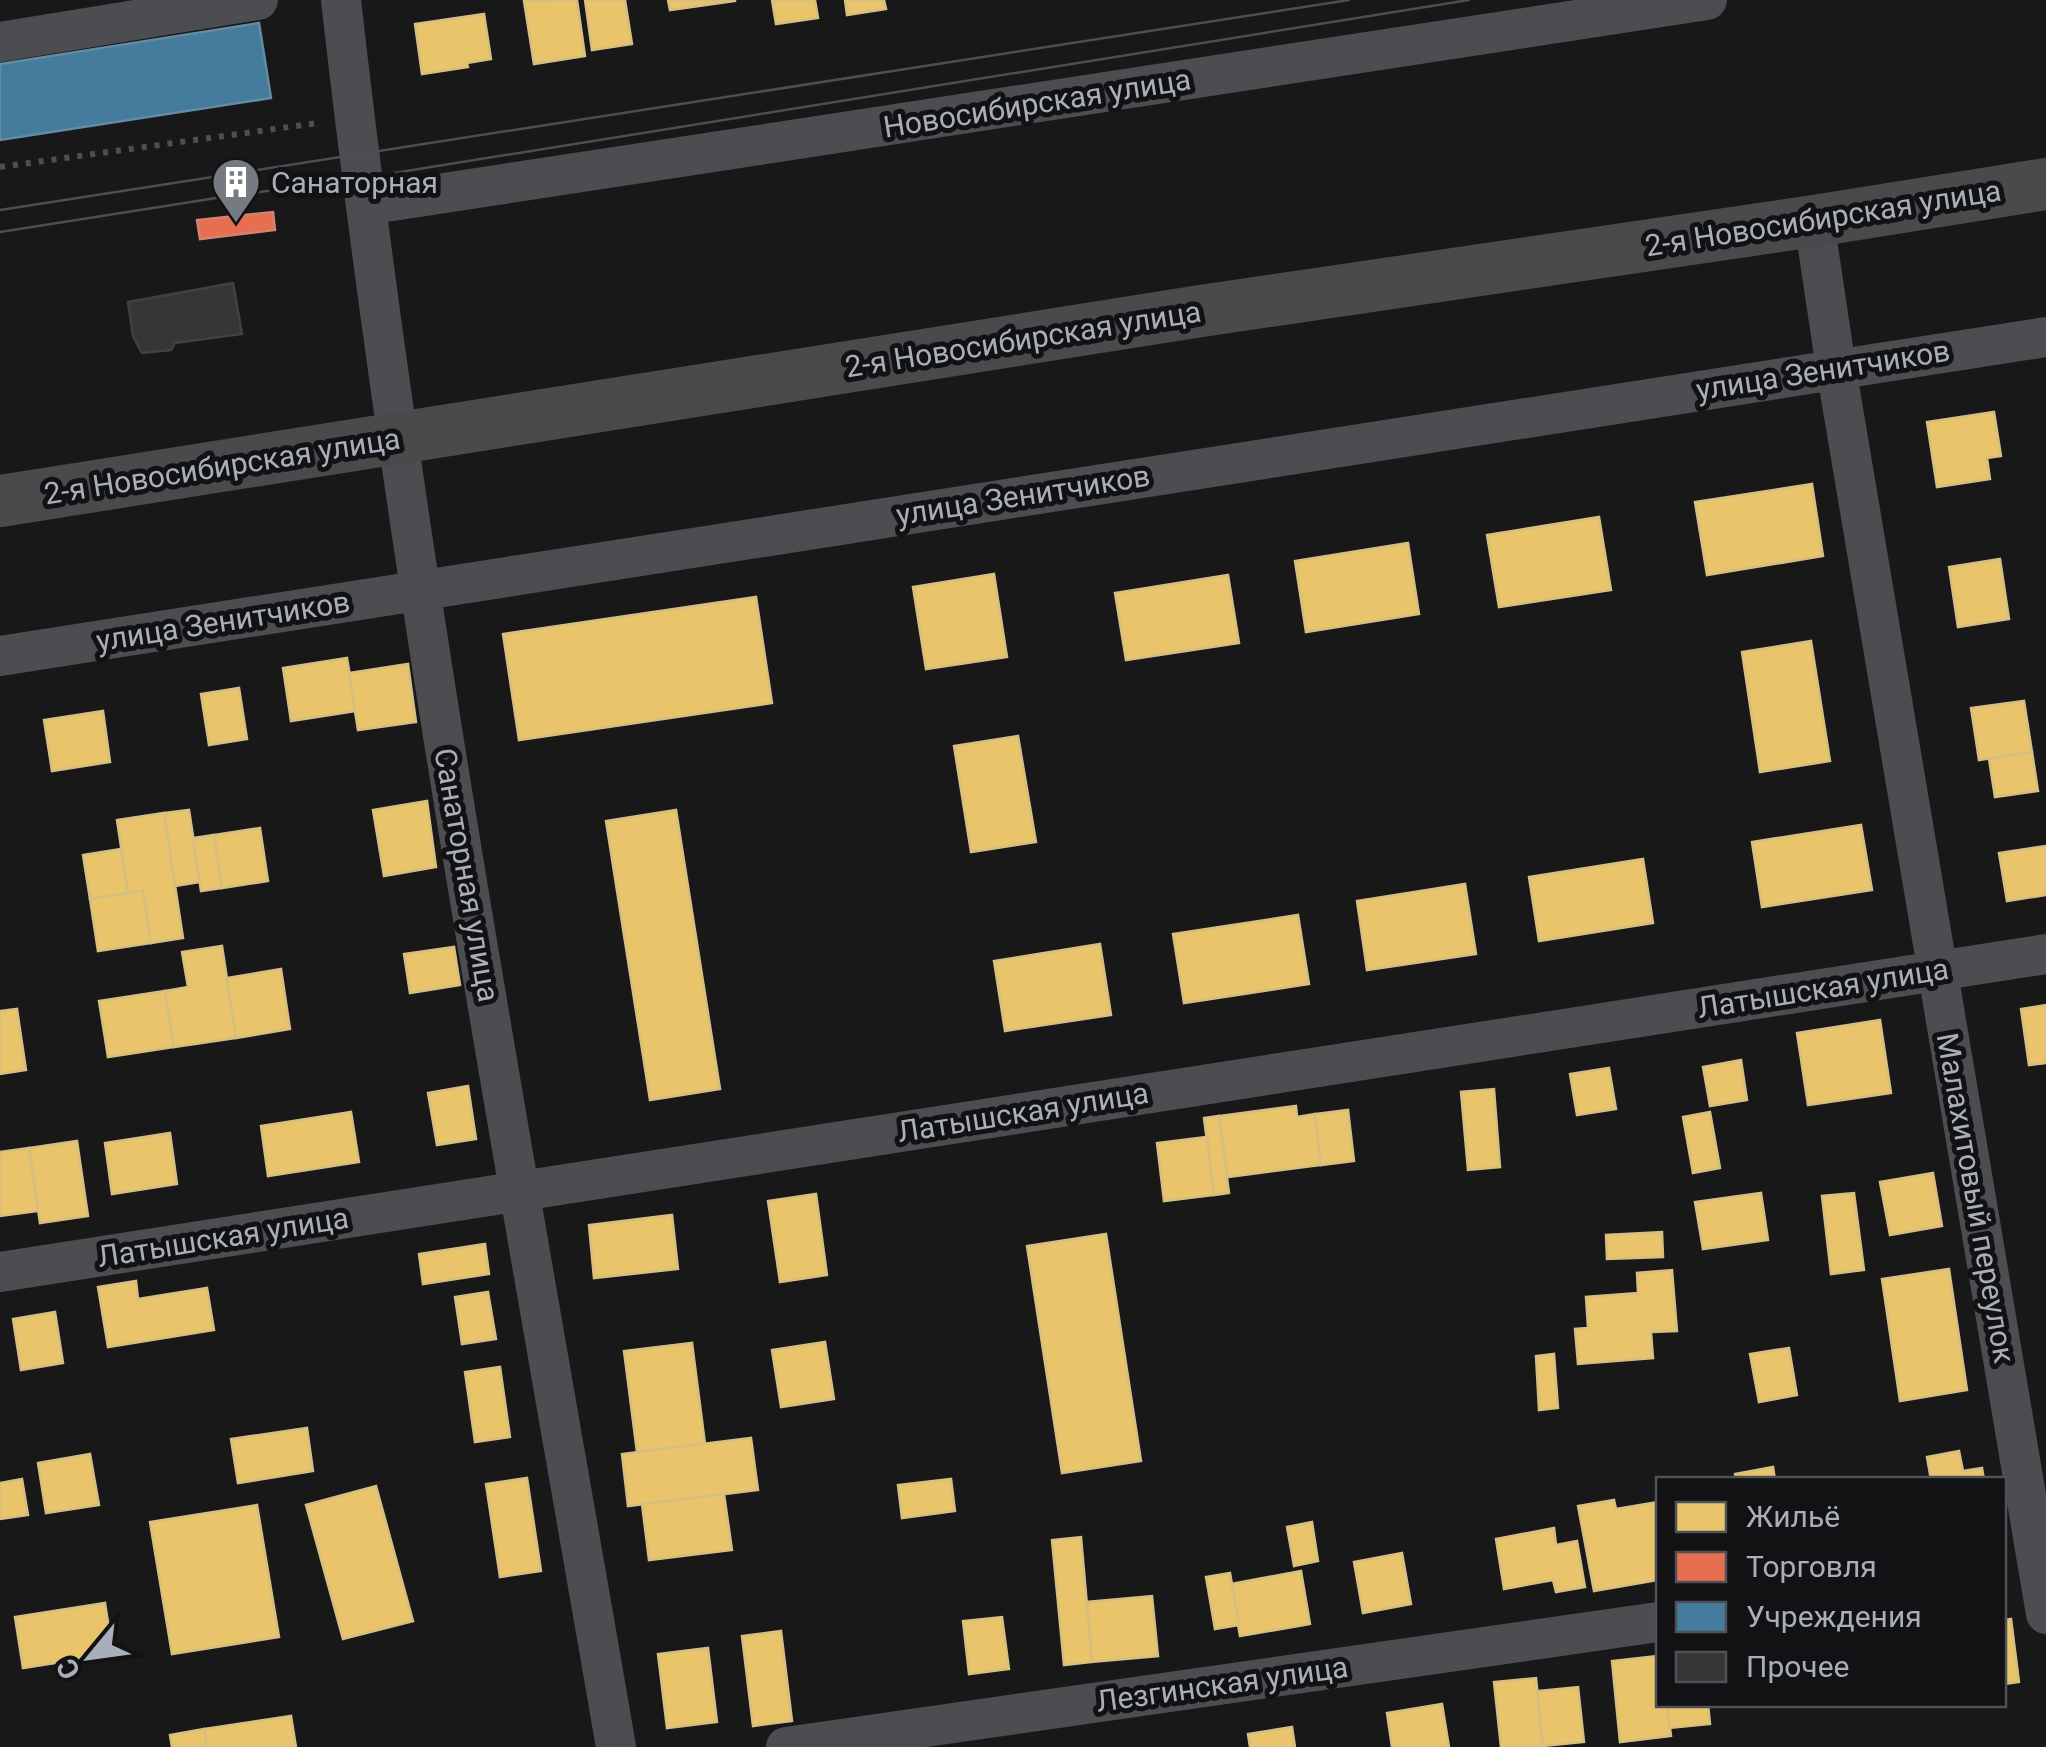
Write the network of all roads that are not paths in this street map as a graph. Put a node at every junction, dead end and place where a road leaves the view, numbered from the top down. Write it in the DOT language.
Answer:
graph roads {
  1 [pos="258,0"];
  2 [pos="341,0"];
  3 [pos="1707,0"];
  4 [pos="155,8"];
  5 [pos="0,42"];
  6 [pos="2046,184"];
  7 [pos="366,205"];
  8 [pos="1814,221"];
  9 [pos="2046,337"];
  10 [pos="1836,368"];
  11 [pos="398,438"];
  12 [pos="0,501"];
  13 [pos="419,590"];
  14 [pos="0,656"];
  15 [pos="2046,954"];
  16 [pos="1938,971"];
  17 [pos="520,1190"];
  18 [pos="0,1272"];
  19 [pos="2029,1569"];
  20 [pos="2046,1614"];
  21 [pos="1656,1622"];
  22 [pos="616,1747"];
  23 [pos="786,1747"];
  1 -- 4 [label="street"];
  2 -- 7 [label="street, Санаторная улица"];
  3 -- 7 [label="street, Новосибирская улица"];
  4 -- 5 [label="street"];
  6 -- 8 [label="main road, 2-я Новосибирская улица"];
  7 -- 11 [label="street, Санаторная улица"];
  8 -- 10 [label="street, Малахитовый переулок"];
  8 -- 11 [label="main road, 2-я Новосибирская улица"];
  9 -- 10 [label="street, улица Зенитчиков"];
  10 -- 13 [label="street, улица Зенитчиков"];
  10 -- 16 [label="street, Малахитовый переулок"];
  11 -- 12 [label="main road, 2-я Новосибирская улица"];
  11 -- 13 [label="street, Санаторная улица"];
  13 -- 14 [label="street, улица Зенитчиков"];
  13 -- 17 [label="street, Санаторная улица"];
  15 -- 16 [label="street, Латышская улица"];
  16 -- 17 [label="street, Латышская улица"];
  16 -- 19 [label="street, Малахитовый переулок"];
  17 -- 18 [label="street, Латышская улица"];
  17 -- 22 [label="street, Санаторная улица"];
  19 -- 20 [label="street, Малахитовый переулок"];
  21 -- 23 [label="street, Лезгинская улица"];
}
